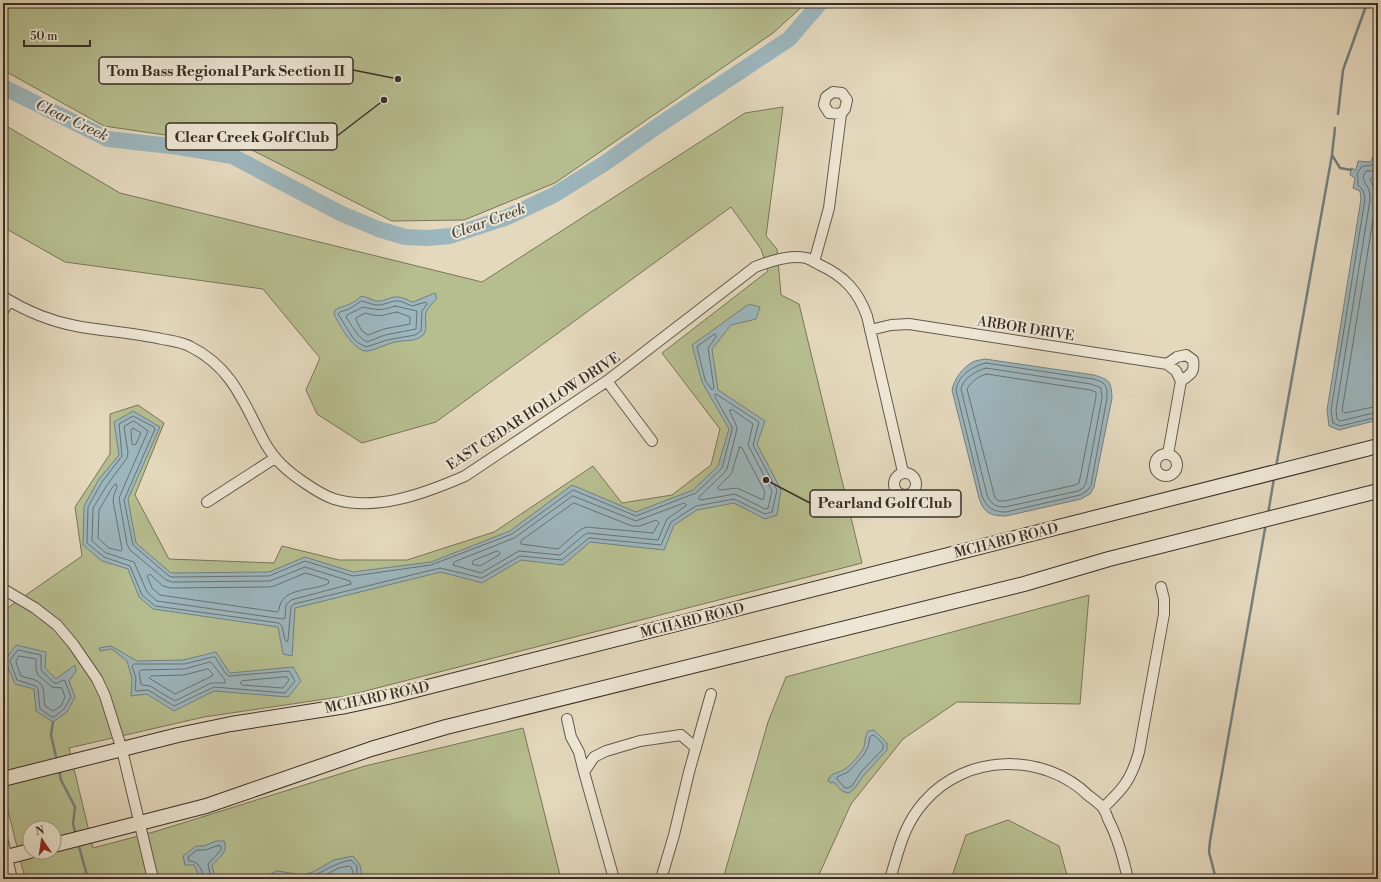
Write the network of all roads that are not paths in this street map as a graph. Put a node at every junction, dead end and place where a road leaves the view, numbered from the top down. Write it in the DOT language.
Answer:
graph roads {
  1 [pos="842,114"];
  2 [pos="814,262"];
  3 [pos="6,299"];
  4 [pos="3,311"];
  5 [pos="870,330"];
  6 [pos="1167,364"];
  7 [pos="607,381"];
  8 [pos="1181,381"];
  9 [pos="652,441"];
  10 [pos="1378,446"];
  11 [pos="1168,454"];
  12 [pos="275,458"];
  13 [pos="903,472"];
  14 [pos="1378,491"];
  15 [pos="207,502"];
  16 [pos="1161,587"];
  17 [pos="3,589"];
  18 [pos="711,694"];
  19 [pos="566,719"];
  20 [pos="696,748"];
  21 [pos="122,750"];
  22 [pos="584,772"];
  23 [pos="3,779"];
  24 [pos="1103,808"];
  25 [pos="139,824"];
  26 [pos="3,842"];
  27 [pos="62,843"];
  28 [pos="22,853"];
  29 [pos="5,858"];
  30 [pos="12,879"];
  31 [pos="153,879"];
  32 [pos="614,879"];
  33 [pos="661,879"];
  34 [pos="890,879"];
  35 [pos="1128,879"];
  1 -- 2 [label="street"];
  2 -- 5 [label="street, EAST CEDAR HOLLOW DRIVE"];
  2 -- 7 [label="street, EAST CEDAR HOLLOW DRIVE"];
  3 -- 4 [label="street"];
  3 -- 12 [label="street, EAST CEDAR HOLLOW DRIVE"];
  5 -- 6 [label="street, ARBOR DRIVE"];
  5 -- 13 [label="street, EAST CEDAR HOLLOW DRIVE"];
  6 -- 8 [label="street, ARBOR DRIVE"];
  6 -- 8 [label="street"];
  7 -- 9 [label="street"];
  7 -- 12 [label="street, EAST CEDAR HOLLOW DRIVE"];
  8 -- 11 [label="street"];
  10 -- 21 [label="main road, MCHARD ROAD"];
  12 -- 15 [label="street"];
  14 -- 25 [label="main road"];
  16 -- 24 [label="street"];
  17 -- 21 [label="street"];
  18 -- 20 [label="street"];
  19 -- 22 [label="street"];
  20 -- 22 [label="street"];
  20 -- 33 [label="street"];
  21 -- 23 [label="main road, MCHARD ROAD"];
  21 -- 25 [label="street"];
  22 -- 32 [label="street"];
  24 -- 34 [label="street"];
  24 -- 35 [label="street"];
  25 -- 27 [label="main road"];
  25 -- 31 [label="street"];
  26 -- 29 [label="street"];
  28 -- 29 [label="main road"];
  29 -- 30 [label="street"];
}
